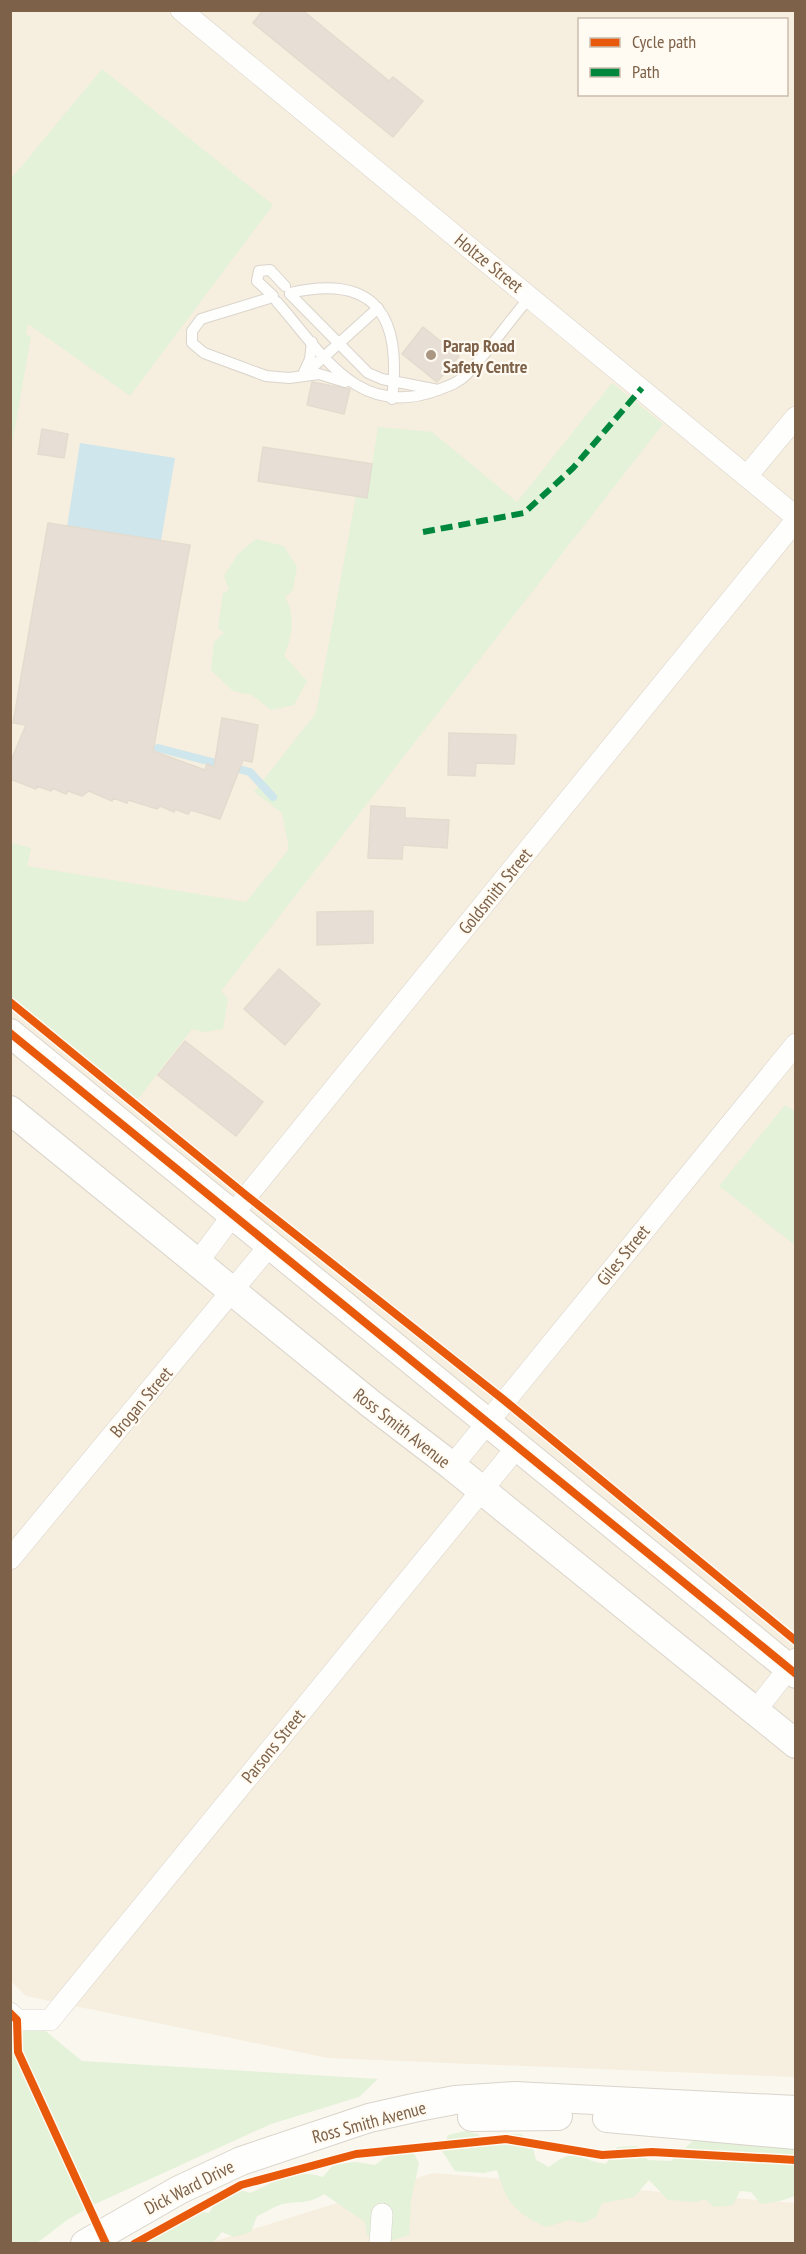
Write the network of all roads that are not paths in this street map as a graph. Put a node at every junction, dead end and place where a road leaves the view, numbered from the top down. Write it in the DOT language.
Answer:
graph roads {
  1 [pos="181,10"];
  2 [pos="288,291"];
  3 [pos="530,297"];
  4 [pos="274,298"];
  5 [pos="378,308"];
  6 [pos="312,342"];
  7 [pos="338,345"];
  8 [pos="325,357"];
  9 [pos="302,375"];
  10 [pos="394,382"];
  11 [pos="354,385"];
  12 [pos="438,390"];
  13 [pos="392,399"];
  14 [pos="795,417"];
  15 [pos="747,476"];
  16 [pos="795,519"];
  17 [pos="10,1033"];
  18 [pos="795,1044"];
  19 [pos="10,1110"];
  20 [pos="234,1215"];
  21 [pos="270,1245"];
  22 [pos="197,1263"];
  23 [pos="232,1291"];
  24 [pos="487,1422"];
  25 [pos="517,1447"];
  26 [pos="452,1466"];
  27 [pos="481,1490"];
  28 [pos="10,1559"];
  29 [pos="793,1667"];
  30 [pos="756,1710"];
  31 [pos="795,1744"];
  32 [pos="14,2017"];
  33 [pos="795,2110"];
  34 [pos="795,2135"];
  35 [pos="298,2142"];
  36 [pos="382,2214"];
  37 [pos="85,2244"];
  38 [pos="380,2244"];
  1 -- 3 [label="street, Holtze Street"];
  2 -- 4 [label="lane"];
  2 -- 4 [label="lane"];
  2 -- 5 [label="lane"];
  2 -- 7 [label="lane"];
  3 -- 12 [label="lane"];
  3 -- 15 [label="street, Holtze Street"];
  4 -- 6 [label="lane"];
  4 -- 9 [label="lane"];
  5 -- 7 [label="lane"];
  5 -- 10 [label="lane"];
  6 -- 8 [label="lane"];
  6 -- 9 [label="lane"];
  7 -- 8 [label="lane"];
  7 -- 10 [label="lane"];
  8 -- 9 [label="lane"];
  8 -- 11 [label="lane"];
  9 -- 11 [label="lane"];
  10 -- 12 [label="lane"];
  10 -- 13 [label="lane"];
  11 -- 13 [label="lane"];
  12 -- 13 [label="lane"];
  14 -- 15 [label="street"];
  15 -- 16 [label="street, Holtze Street"];
  16 -- 20 [label="street, Goldsmith Street"];
  17 -- 20 [label="street"];
  18 -- 24 [label="street, Giles Street"];
  19 -- 22 [label="street, Ross Smith Avenue"];
  20 -- 21 [label="street"];
  20 -- 22 [label="street, Goldsmith Street"];
  21 -- 23 [label="street, Brogan Street"];
  21 -- 24 [label="street"];
  22 -- 23 [label="street, Ross Smith Avenue"];
  23 -- 26 [label="street, Ross Smith Avenue"];
  23 -- 28 [label="street, Brogan Street"];
  24 -- 25 [label="street"];
  24 -- 26 [label="street, Giles Street"];
  25 -- 27 [label="street, Parsons Street"];
  25 -- 29 [label="street"];
  26 -- 27 [label="street, Ross Smith Avenue"];
  27 -- 30 [label="street, Ross Smith Avenue"];
  27 -- 32 [label="street, Parsons Street"];
  29 -- 30 [label="street"];
  30 -- 31 [label="street, Ross Smith Avenue"];
  33 -- 35 [label="street, Ross Smith Avenue"];
  34 -- 35 [label="street, Ross Smith Avenue"];
  35 -- 37 [label="street, Dick Ward Drive"];
  36 -- 38 [label="street"];
}
